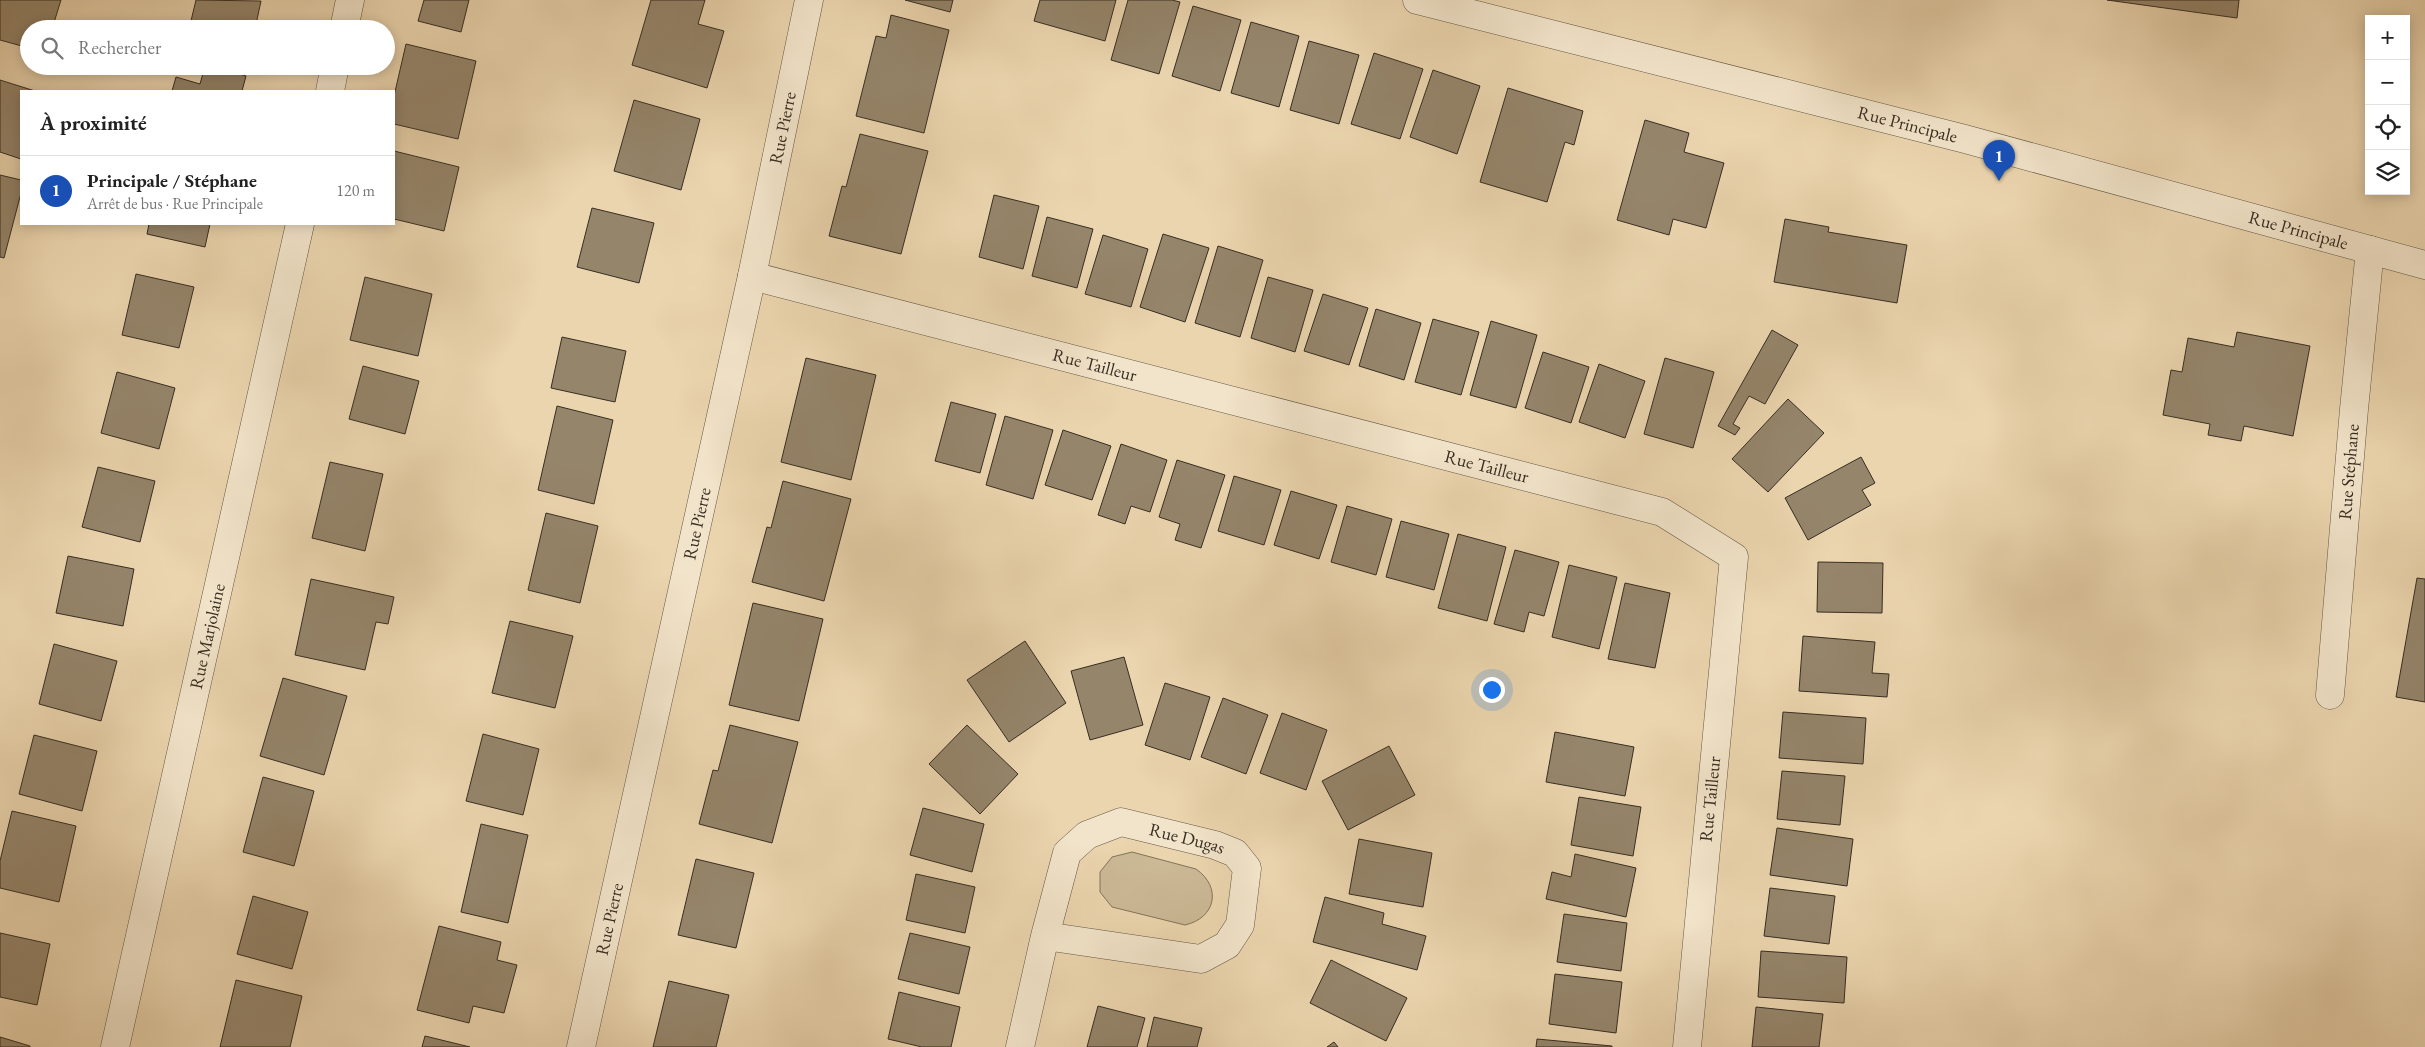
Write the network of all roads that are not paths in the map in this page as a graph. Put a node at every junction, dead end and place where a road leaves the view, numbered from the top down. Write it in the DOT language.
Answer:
graph roads {
  1 [pos="350,0"];
  2 [pos="810,0"];
  3 [pos="1417,0"];
  4 [pos="346,20"];
  5 [pos="333,75"];
  6 [pos="330,90"];
  7 [pos="300,225"];
  8 [pos="2370,250"];
  9 [pos="2425,265"];
  10 [pos="752,276"];
  11 [pos="2330,695"];
  12 [pos="1045,936"];
  13 [pos="115,1047"];
  14 [pos="581,1047"];
  15 [pos="1020,1047"];
  16 [pos="1686,1047"];
  1 -- 4 [label="street"];
  2 -- 10 [label="street, Rue Pierre"];
  3 -- 8 [label="street, Rue Principale"];
  5 -- 6 [label="street"];
  7 -- 13 [label="street, Rue Marjolaine"];
  8 -- 9 [label="street, Rue Principale"];
  8 -- 11 [label="street, Rue Stéphane"];
  10 -- 14 [label="street, Rue Pierre"];
  10 -- 16 [label="street, Rue Tailleur"];
  12 -- 12 [label="street, Rue Dugas"];
  12 -- 15 [label="street, Rue Dugas"];
}
